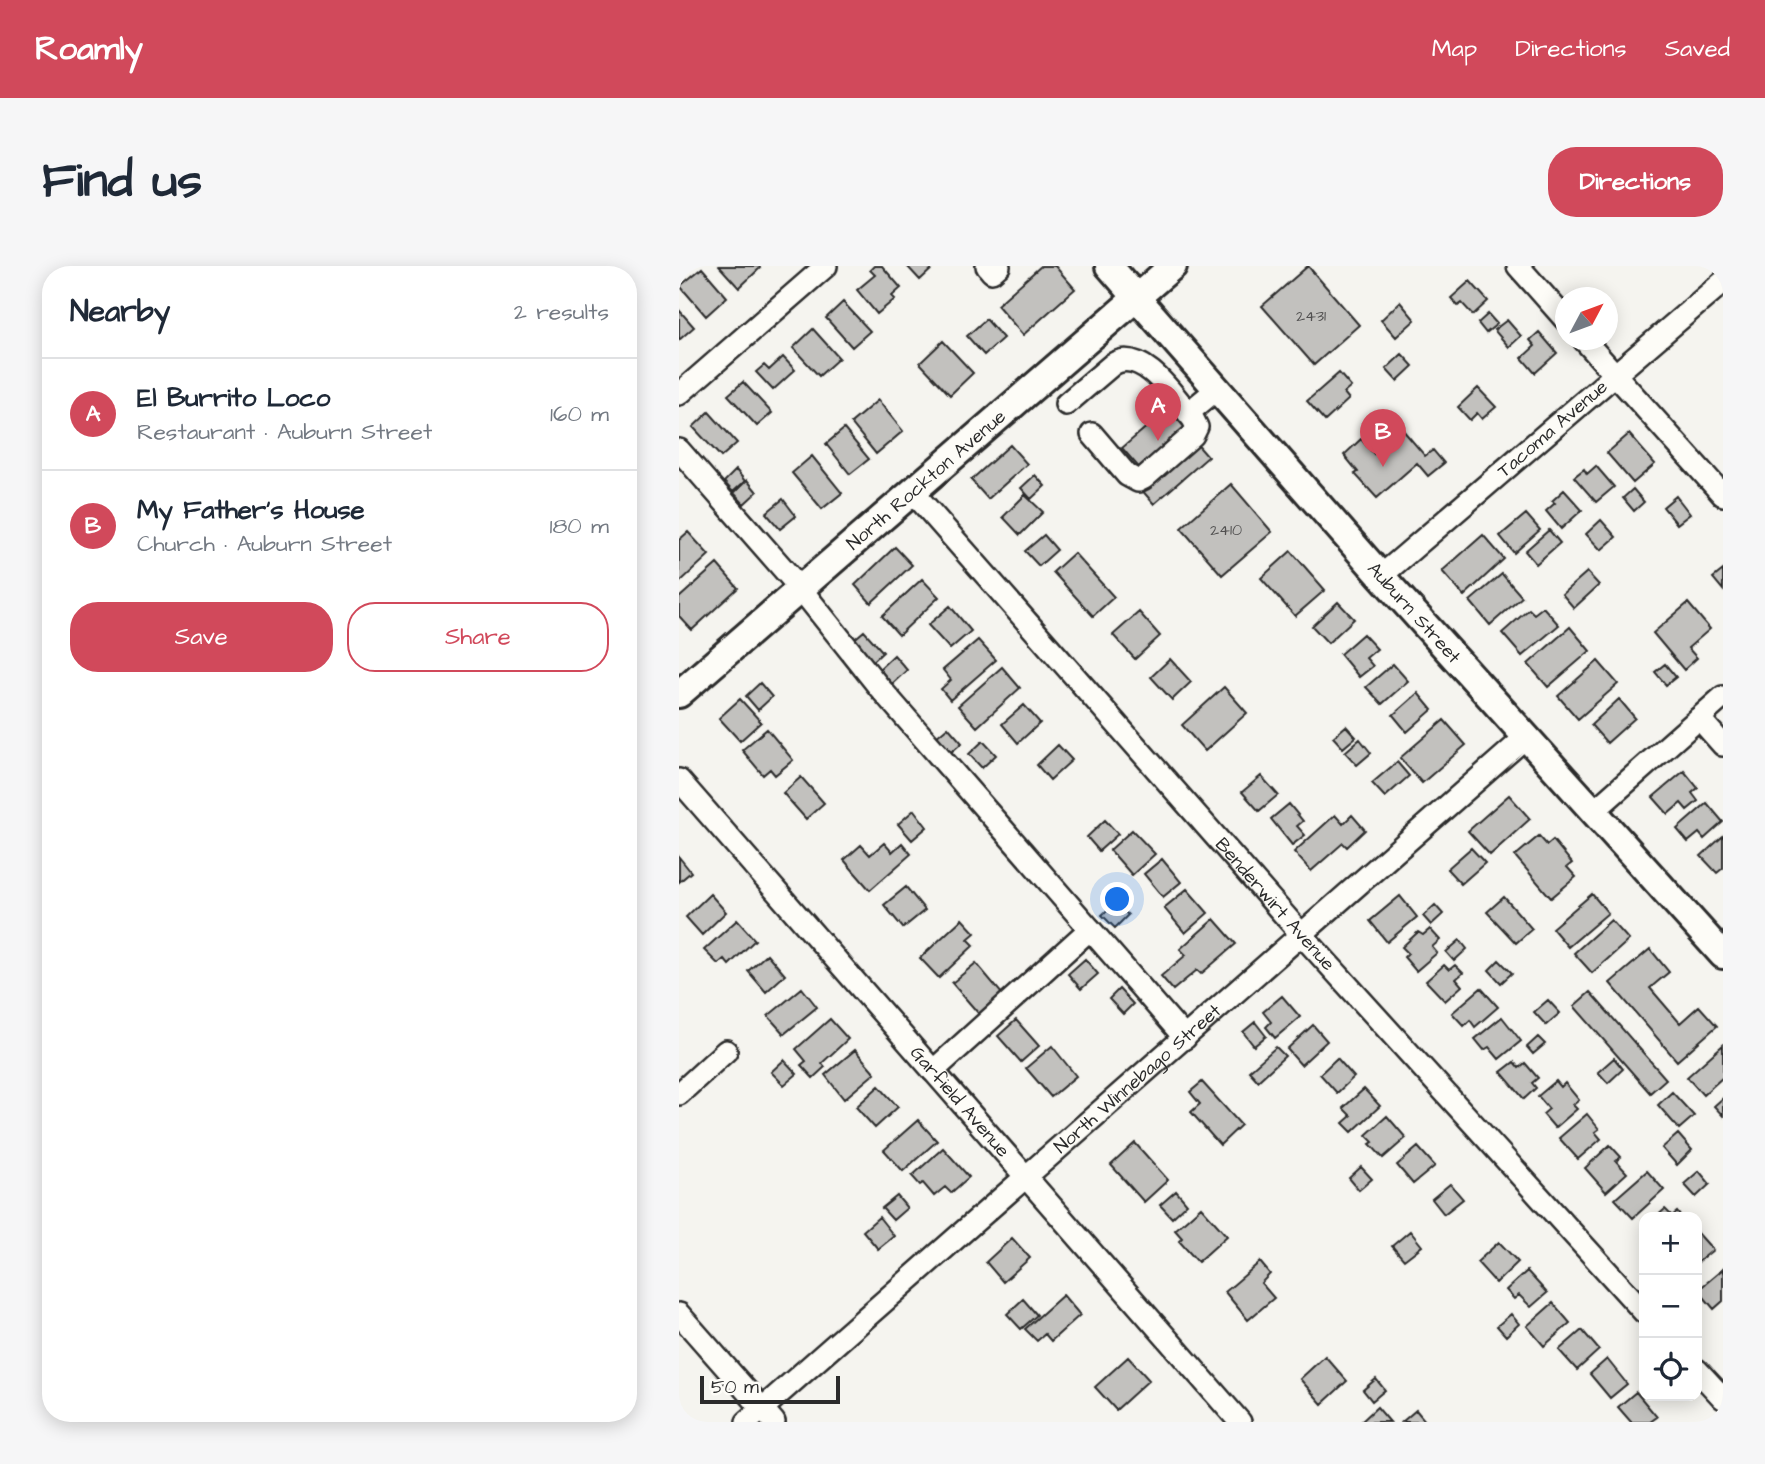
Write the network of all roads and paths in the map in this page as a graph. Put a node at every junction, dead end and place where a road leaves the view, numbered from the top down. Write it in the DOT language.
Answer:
graph roads {
  1 [pos="826,266"];
  2 [pos="987,266"];
  3 [pos="999,266"];
  4 [pos="1109,266"];
  5 [pos="1173,266"];
  6 [pos="1518,266"];
  7 [pos="1723,282"];
  8 [pos="1137,298"];
  9 [pos="1555,307"];
  10 [pos="1593,350"];
  11 [pos="1616,375"];
  12 [pos="1217,389"];
  13 [pos="679,394"];
  14 [pos="1066,404"];
  15 [pos="1188,413"];
  16 [pos="1092,434"];
  17 [pos="679,450"];
  18 [pos="912,491"];
  19 [pos="1723,495"];
  20 [pos="1381,576"];
  21 [pos="800,588"];
  22 [pos="682,686"];
  23 [pos="1723,697"];
  24 [pos="1699,718"];
  25 [pos="1527,736"];
  26 [pos="1723,745"];
  27 [pos="679,780"];
  28 [pos="1594,811"];
  29 [pos="1090,929"];
  30 [pos="1302,935"];
  31 [pos="1723,955"];
  32 [pos="1185,1038"];
  33 [pos="726,1051"];
  34 [pos="933,1070"];
  35 [pos="679,1094"];
  36 [pos="1027,1178"];
  37 [pos="1639,1306"];
  38 [pos="679,1314"];
  39 [pos="1702,1375"];
  40 [pos="1723,1398"];
  41 [pos="761,1418"];
  42 [pos="1240,1422"];
  1 -- 13 [label="street"];
  2 -- 3 [label="street"];
  4 -- 8 [label="main road, Auburn Street"];
  5 -- 8 [label="main road, North Rockton Avenue"];
  6 -- 9 [label="street"];
  7 -- 11 [label="street, Tacoma Avenue"];
  8 -- 12 [label="main road, Auburn Street"];
  8 -- 18 [label="main road, North Rockton Avenue"];
  10 -- 11 [label="street"];
  11 -- 19 [label="street"];
  11 -- 20 [label="street, Tacoma Avenue"];
  12 -- 15 [label="street"];
  12 -- 20 [label="main road, Auburn Street"];
  14 -- 15 [label="street"];
  15 -- 16 [label="street"];
  17 -- 21 [label="street"];
  18 -- 21 [label="main road, North Rockton Avenue"];
  18 -- 30 [label="street, Benderwirt Avenue"];
  20 -- 25 [label="main road, Auburn Street"];
  21 -- 22 [label="main road, North Rockton Avenue"];
  21 -- 29 [label="street"];
  23 -- 24 [label="street"];
  24 -- 26 [label="street"];
  24 -- 28 [label="street"];
  25 -- 28 [label="main road, Auburn Street"];
  25 -- 30 [label="street, North Winnebago Street"];
  27 -- 34 [label="street, Garfield Avenue"];
  28 -- 31 [label="main road, Auburn Street"];
  29 -- 32 [label="street"];
  29 -- 34 [label="street"];
  30 -- 32 [label="street, North Winnebago Street"];
  30 -- 37 [label="street, Benderwirt Avenue"];
  32 -- 36 [label="street, North Winnebago Street"];
  33 -- 35 [label="street"];
  34 -- 36 [label="street, Garfield Avenue"];
  36 -- 41 [label="street, North Winnebago Street"];
  36 -- 42 [label="street, Garfield Avenue"];
  38 -- 41 [label="street"];
  39 -- 40 [label="street"];
}
